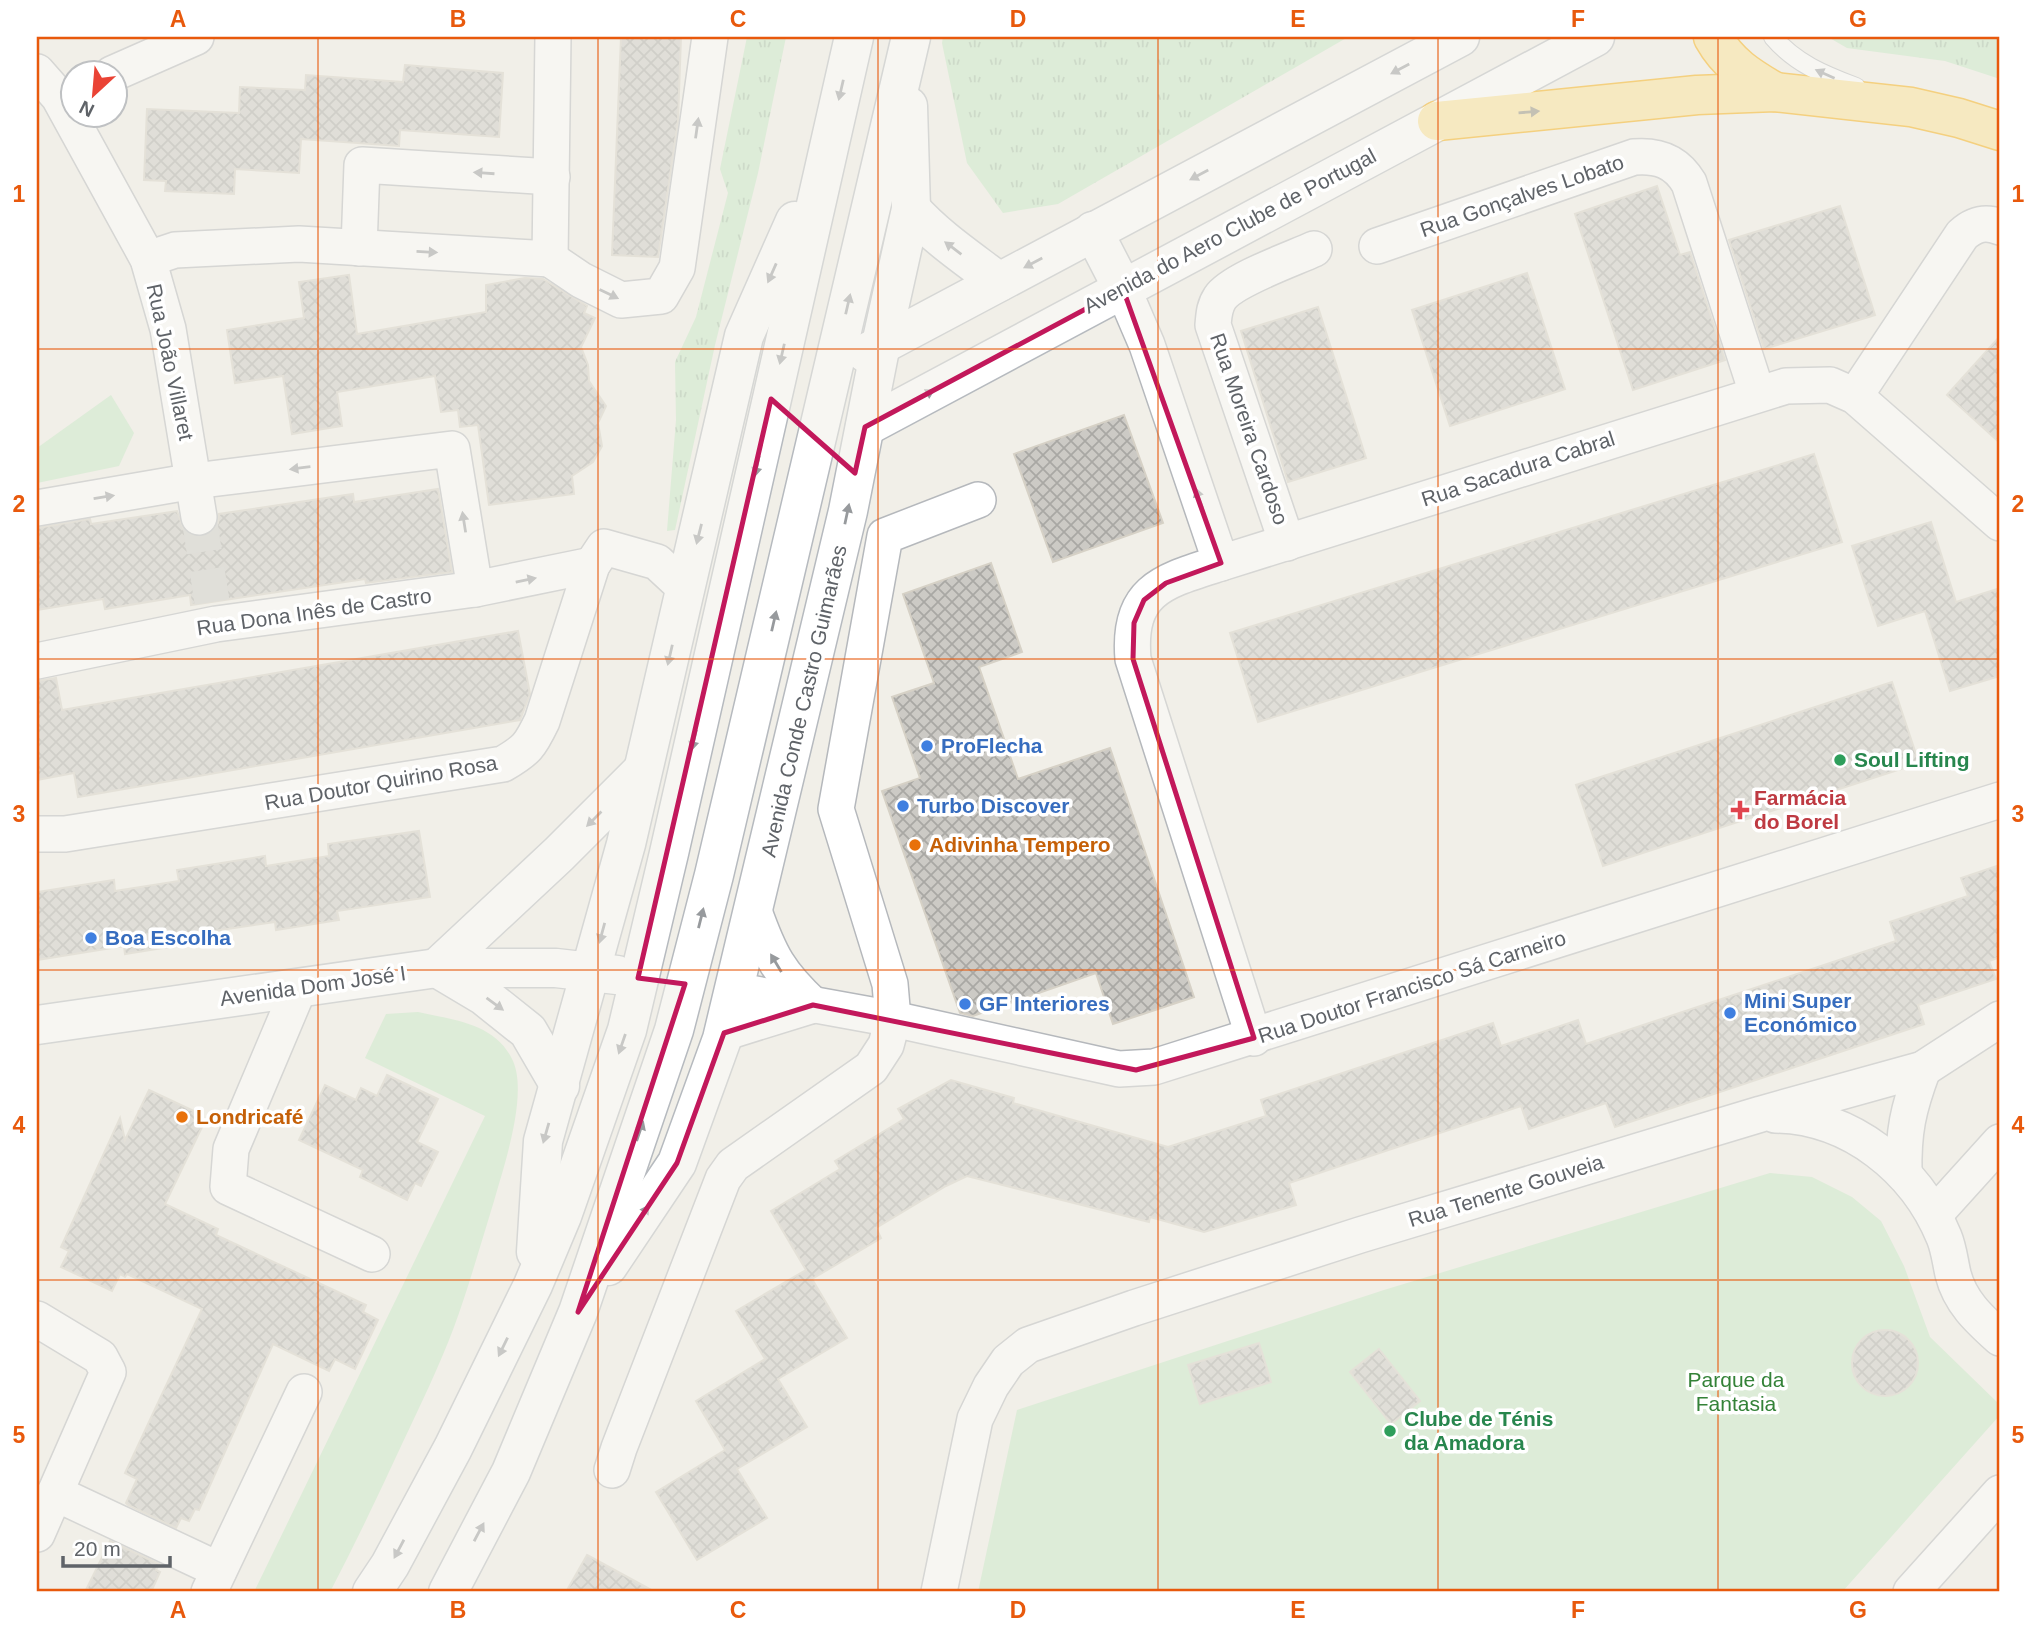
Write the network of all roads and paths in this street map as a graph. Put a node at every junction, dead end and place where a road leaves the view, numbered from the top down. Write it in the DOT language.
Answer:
graph roads {
  1 [pos="196,37"];
  2 [pos="553,37"];
  3 [pos="710,37"];
  4 [pos="854,37"];
  5 [pos="1460,37"];
  6 [pos="1595,37"];
  7 [pos="1713,37"];
  8 [pos="1773,37"];
  9 [pos="909,45"];
  10 [pos="130,66"];
  11 [pos="52,93"];
  12 [pos="1775,93"];
  13 [pos="1911,107"];
  14 [pos="1437,121"];
  15 [pos="2000,131"];
  16 [pos="829,144"];
  17 [pos="552,177"];
  18 [pos="911,209"];
  19 [pos="2000,227"];
  20 [pos="1093,231"];
  21 [pos="1377,246"];
  22 [pos="359,248"];
  23 [pos="1314,249"];
  24 [pos="148,258"];
  25 [pos="550,259"];
  26 [pos="999,282"];
  27 [pos="1123,289"];
  28 [pos="881,344"];
  29 [pos="833,370"];
  30 [pos="1757,393"];
  31 [pos="1855,396"];
  32 [pos="771,400"];
  33 [pos="725,420"];
  34 [pos="865,427"];
  35 [pos="816,439"];
  36 [pos="855,473"];
  37 [pos="194,481"];
  38 [pos="978,500"];
  39 [pos="37,508"];
  40 [pos="199,517"];
  41 [pos="2000,523"];
  42 [pos="1287,543"];
  43 [pos="1221,563"];
  44 [pos="592,565"];
  45 [pos="685,588"];
  46 [pos="475,589"];
  47 [pos="37,661"];
  48 [pos="642,771"];
  49 [pos="2000,800"];
  50 [pos="37,834"];
  51 [pos="754,911"];
  52 [pos="437,968"];
  53 [pos="591,973"];
  54 [pos="638,978"];
  55 [pos="685,984"];
  56 [pos="299,988"];
  57 [pos="733,990"];
  58 [pos="813,1005"];
  59 [pos="893,1019"];
  60 [pos="2000,1019"];
  61 [pos="37,1025"];
  62 [pos="723,1033"];
  63 [pos="1254,1038"];
  64 [pos="1923,1069"];
  65 [pos="560,1086"];
  66 [pos="1761,1114"];
  67 [pos="2000,1142"];
  68 [pos="1904,1174"];
  69 [pos="1934,1215"];
  70 [pos="372,1254"];
  71 [pos="534,1285"];
  72 [pos="578,1312"];
  73 [pos="37,1319"];
  74 [pos="2000,1338"];
  75 [pos="304,1392"];
  76 [pos="612,1470"];
  77 [pos="55,1493"];
  78 [pos="2000,1493"];
  79 [pos="37,1534"];
  80 [pos="214,1581"];
  81 [pos="372,1592"];
  82 [pos="447,1592"];
  83 [pos="939,1592"];
  84 [pos="1911,1592"];
  1 -- 10 [label="street"];
  2 -- 17 [label="street"];
  25 -- 3 [label="street, one-way"];
  4 -- 16 [label="main road, one-way"];
  5 -- 20 [label="main road, one-way"];
  6 -- 14 [label="main road, Avenida do Aero Clube de Portugal"];
  7 -- 12 [label="highway"];
  13 -- 8 [label="lane, one-way"];
  9 -- 18 [label="main road, Avenida Conde Castro Guimarães"];
  29 -- 9 [label="main road, Avenida Conde Castro Guimarães, one-way"];
  11 -- 24 [label="street, Rua João Villaret"];
  12 -- 13 [label="highway"];
  14 -- 12 [label="highway, one-way"];
  13 -- 15 [label="highway"];
  14 -- 27 [label="main road, Avenida do Aero Clube de Portugal"];
  16 -- 32 [label="main road, one-way"];
  16 -- 33 [label="main road, one-way"];
  17 -- 22 [label="street, one-way"];
  17 -- 25 [label="street"];
  26 -- 18 [label="main road, one-way"];
  18 -- 28 [label="main road, Avenida Conde Castro Guimarães"];
  19 -- 31 [label="street"];
  20 -- 26 [label="main road, one-way"];
  20 -- 27 [label="main road"];
  21 -- 30 [label="street, Rua Gonçalves Lobato"];
  22 -- 24 [label="street"];
  22 -- 25 [label="street, one-way"];
  23 -- 42 [label="street, Rua Moreira Cardoso"];
  24 -- 37 [label="street, Rua João Villaret"];
  26 -- 28 [label="main road"];
  34 -- 27 [label="main road, Avenida do Aero Clube de Portugal, one-way"];
  43 -- 27 [label="street, one-way"];
  28 -- 29 [label="main road"];
  28 -- 34 [label="main road, Avenida Conde Castro Guimarães"];
  29 -- 32 [label="main road"];
  29 -- 35 [label="main road, Avenida Conde Castro Guimarães"];
  30 -- 31 [label="street, Rua Sacadura Cabral"];
  30 -- 42 [label="street, Rua Sacadura Cabral"];
  31 -- 41 [label="street"];
  32 -- 33 [label="main road"];
  32 -- 35 [label="main road"];
  32 -- 54 [label="main road, one-way"];
  33 -- 45 [label="main road, one-way"];
  34 -- 36 [label="main road, Avenida Conde Castro Guimarães"];
  35 -- 36 [label="main road"];
  55 -- 35 [label="main road, Avenida Conde Castro Guimarães, one-way"];
  51 -- 36 [label="main road, Avenida Conde Castro Guimarães, one-way"];
  39 -- 37 [label="street, one-way"];
  37 -- 40 [label="street, Rua João Villaret"];
  46 -- 37 [label="street, one-way"];
  38 -- 59 [label="street, Avenida Conde Castro Guimarães"];
  42 -- 43 [label="street, Rua Sacadura Cabral"];
  43 -- 63 [label="street, Rua Sacadura Cabral"];
  44 -- 45 [label="street, Rua Dona Inês de Castro"];
  46 -- 44 [label="street, Rua Dona Inês de Castro, one-way"];
  44 -- 50 [label="street, Rua Doutor Quirino Rosa"];
  45 -- 48 [label="main road, one-way"];
  46 -- 47 [label="street, Rua Dona Inês de Castro"];
  48 -- 52 [label="main road, one-way"];
  48 -- 53 [label="main road, one-way"];
  49 -- 63 [label="street, Rua Doutor Francisco Sá Carneiro"];
  51 -- 57 [label="main road, Avenida Conde Castro Guimarães"];
  58 -- 51 [label="street, one-way"];
  52 -- 53 [label="main road, Avenida Dom José I"];
  52 -- 56 [label="main road, Avenida Dom José I"];
  52 -- 65 [label="main road, one-way"];
  53 -- 54 [label="main road, Avenida Dom José I"];
  53 -- 65 [label="main road"];
  54 -- 55 [label="main road, Avenida Dom José I"];
  54 -- 71 [label="main road, one-way"];
  55 -- 57 [label="main road, Avenida Dom José I"];
  72 -- 55 [label="main road, Avenida Conde Castro Guimarães, one-way"];
  56 -- 61 [label="main road, Avenida Dom José I"];
  56 -- 70 [label="street"];
  57 -- 58 [label="street, Rua Doutor Francisco Sá Carneiro"];
  57 -- 62 [label="main road, Avenida Conde Castro Guimarães"];
  58 -- 59 [label="street, Rua Doutor Francisco Sá Carneiro"];
  58 -- 62 [label="street, Rua Doutor Francisco Sá Carneiro"];
  59 -- 63 [label="street, Rua Doutor Francisco Sá Carneiro"];
  59 -- 76 [label="street, Avenida Conde Castro Guimarães"];
  60 -- 64 [label="street, Rua Tenente Gouveia"];
  72 -- 62 [label="main road, Avenida Conde Castro Guimarães, one-way"];
  64 -- 66 [label="street, Rua Tenente Gouveia"];
  64 -- 68 [label="street"];
  65 -- 71 [label="main road, one-way"];
  66 -- 68 [label="street"];
  66 -- 83 [label="street, Rua Tenente Gouveia"];
  67 -- 69 [label="street"];
  68 -- 69 [label="street"];
  69 -- 74 [label="street"];
  71 -- 81 [label="main road, one-way"];
  82 -- 72 [label="main road, Avenida Conde Castro Guimarães, one-way"];
  73 -- 77 [label="street"];
  75 -- 80 [label="street"];
  77 -- 79 [label="street"];
  77 -- 80 [label="street"];
  78 -- 84 [label="street"];
}
